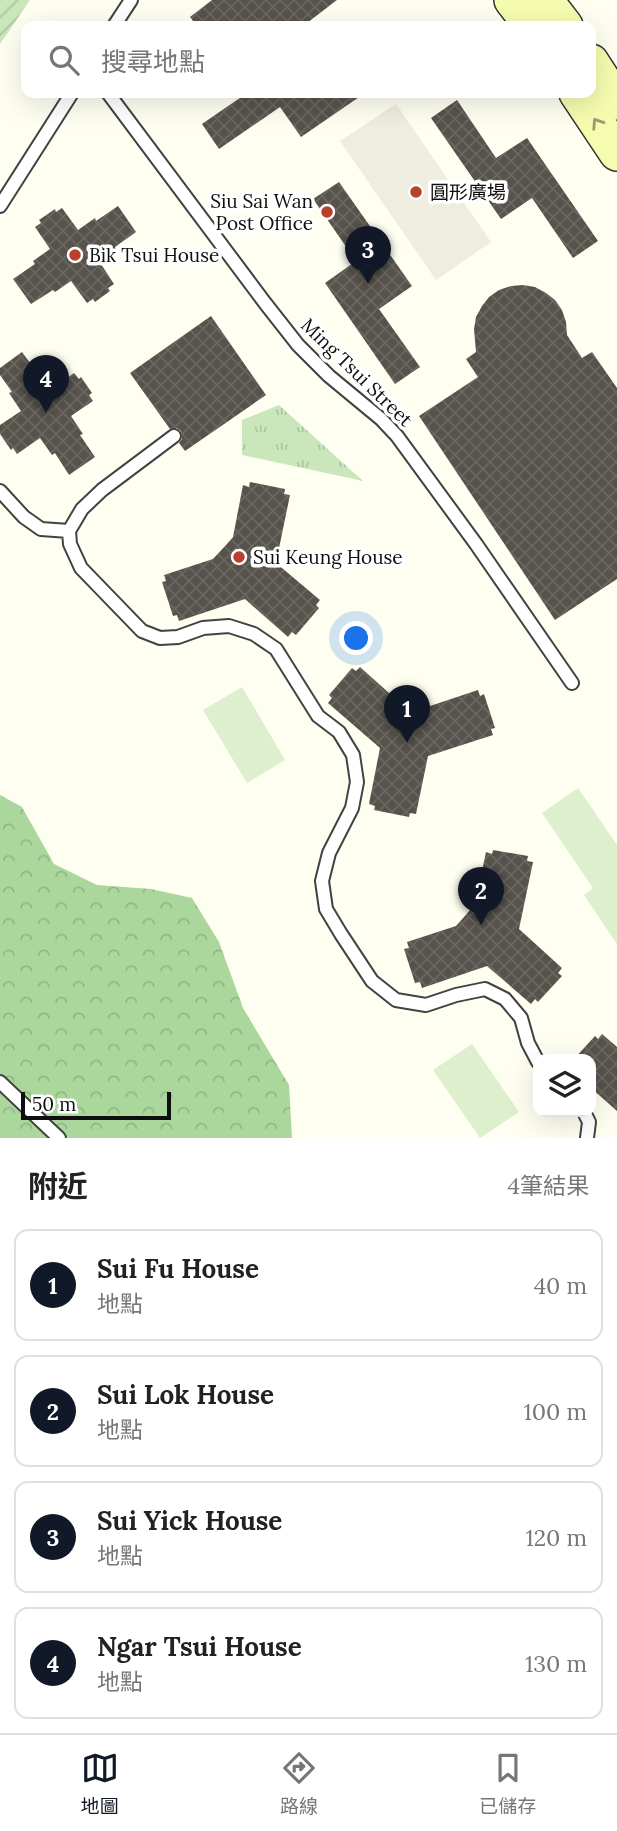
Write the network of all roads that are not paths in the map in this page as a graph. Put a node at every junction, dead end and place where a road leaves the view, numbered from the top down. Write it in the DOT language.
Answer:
graph roads {
  1 [pos="131,0"];
  2 [pos="512,0"];
  3 [pos="545,0"];
  4 [pos="117,21"];
  5 [pos="528,21"];
  6 [pos="561,21"];
  7 [pos="596,70"];
  8 [pos="69,98"];
  9 [pos="112,98"];
  10 [pos="580,98"];
  11 [pos="617,102"];
  12 [pos="617,153"];
  13 [pos="0,206"];
  14 [pos="174,436"];
  15 [pos="0,491"];
  16 [pos="69,531"];
  17 [pos="572,684"];
  18 [pos="534,1054"];
  19 [pos="0,1082"];
  20 [pos="586,1117"];
  21 [pos="59,1138"];
  22 [pos="587,1138"];
  1 -- 4 [label="lane"];
  2 -- 5 [label="main road"];
  3 -- 6 [label="main road"];
  7 -- 11 [label="main road"];
  8 -- 13 [label="lane"];
  9 -- 17 [label="lane, Ming Tsui Street"];
  12 -- 10 [label="main road, one-way"];
  14 -- 16 [label="lane"];
  15 -- 16 [label="lane"];
  16 -- 18 [label="lane"];
  19 -- 21 [label="lane"];
  20 -- 22 [label="lane"];
}
